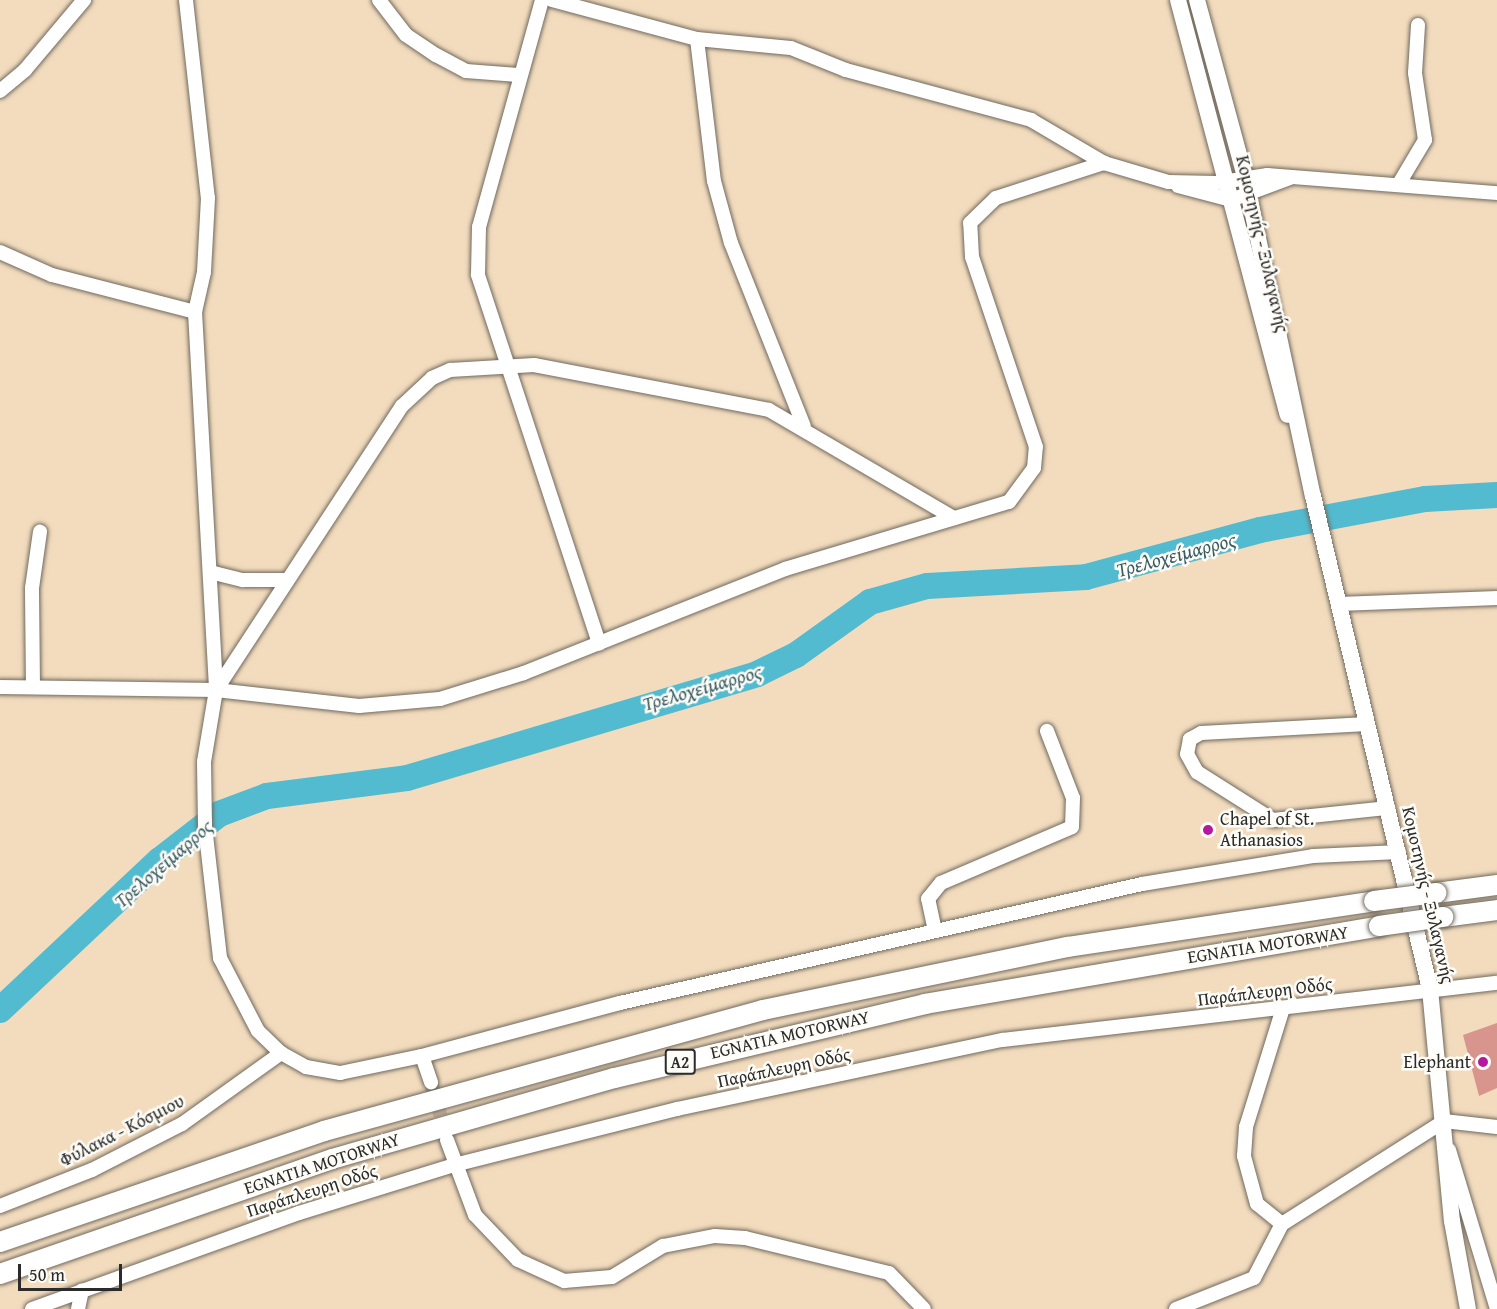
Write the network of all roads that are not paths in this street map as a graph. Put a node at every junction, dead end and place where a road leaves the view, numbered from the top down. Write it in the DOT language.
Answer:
graph roads {
  1 [pos="84,0"];
  2 [pos="186,0"];
  3 [pos="379,0"];
  4 [pos="542,0"];
  5 [pos="552,0"];
  6 [pos="1178,0"];
  7 [pos="1197,0"];
  8 [pos="1418,25"];
  9 [pos="697,39"];
  10 [pos="518,75"];
  11 [pos="0,92"];
  12 [pos="1104,163"];
  13 [pos="1245,177"];
  14 [pos="1296,177"];
  15 [pos="1227,181"];
  16 [pos="1168,182"];
  17 [pos="1400,182"];
  18 [pos="1497,193"];
  19 [pos="1250,196"];
  20 [pos="1231,200"];
  21 [pos="0,252"];
  22 [pos="195,312"];
  23 [pos="510,362"];
  24 [pos="804,426"];
  25 [pos="1313,496"];
  26 [pos="954,518"];
  27 [pos="40,532"];
  28 [pos="210,572"];
  29 [pos="284,580"];
  30 [pos="1497,598"];
  31 [pos="1340,604"];
  32 [pos="599,644"];
  33 [pos="0,687"];
  34 [pos="33,687"];
  35 [pos="216,690"];
  36 [pos="1367,724"];
  37 [pos="1047,732"];
  38 [pos="1388,808"];
  39 [pos="1399,852"];
  40 [pos="1497,885"];
  41 [pos="1497,910"];
  42 [pos="935,932"];
  43 [pos="1497,983"];
  44 [pos="1430,988"];
  45 [pos="1283,1008"];
  46 [pos="281,1053"];
  47 [pos="422,1056"];
  48 [pos="431,1082"];
  49 [pos="1497,1126"];
  50 [pos="1444,1129"];
  51 [pos="447,1140"];
  52 [pos="454,1165"];
  53 [pos="0,1206"];
  54 [pos="1282,1224"];
  55 [pos="0,1242"];
  56 [pos="0,1274"];
  57 [pos="82,1290"];
  58 [pos="32,1309"];
  59 [pos="78,1309"];
  60 [pos="924,1309"];
  61 [pos="1176,1309"];
  62 [pos="1468,1309"];
  63 [pos="1497,1309"];
  1 -- 11 [label="street"];
  2 -- 22 [label="street"];
  3 -- 10 [label="street"];
  4 -- 10 [label="street"];
  5 -- 9 [label="street"];
  6 -- 15 [label="main road, Κομοτηνής - Ξυλαγανής"];
  7 -- 13 [label="main road, Κομοτηνής - Ξυλαγανής"];
  8 -- 17 [label="street"];
  9 -- 12 [label="street"];
  9 -- 24 [label="street"];
  10 -- 23 [label="street"];
  12 -- 16 [label="street"];
  12 -- 26 [label="street"];
  13 -- 14 [label="street"];
  13 -- 15 [label="street"];
  13 -- 19 [label="main road, Κομοτηνής - Ξυλαγανής"];
  14 -- 17 [label="street"];
  14 -- 19 [label="street"];
  15 -- 16 [label="street"];
  15 -- 20 [label="main road, Κομοτηνής - Ξυλαγανής"];
  16 -- 20 [label="street"];
  17 -- 18 [label="street"];
  19 -- 20 [label="street"];
  19 -- 25 [label="main road, Κομοτηνής - Ξυλαγανής"];
  20 -- 25 [label="main road, Κομοτηνής - Ξυλαγανής"];
  21 -- 22 [label="street"];
  22 -- 28 [label="street"];
  23 -- 24 [label="street"];
  23 -- 29 [label="street"];
  23 -- 32 [label="street"];
  24 -- 26 [label="street"];
  25 -- 31 [label="main road, Κομοτηνής - Ξυλαγανής"];
  26 -- 32 [label="street"];
  27 -- 34 [label="street"];
  28 -- 29 [label="street"];
  28 -- 35 [label="street"];
  29 -- 35 [label="street"];
  30 -- 31 [label="street"];
  31 -- 36 [label="main road, Κομοτηνής - Ξυλαγανής"];
  32 -- 35 [label="street"];
  33 -- 34 [label="street"];
  34 -- 35 [label="street"];
  35 -- 46 [label="street"];
  36 -- 38 [label="main road, Κομοτηνής - Ξυλαγανής"];
  36 -- 38 [label="street"];
  37 -- 42 [label="street"];
  38 -- 39 [label="main road, Κομοτηνής - Ξυλαγανής"];
  39 -- 42 [label="street"];
  39 -- 44 [label="main road, Κομοτηνής - Ξυλαγανής"];
  40 -- 55 [label="highway, EGNATIA MOTORWAY / Α2, bridge"];
  41 -- 56 [label="highway, EGNATIA MOTORWAY / Α2, bridge"];
  42 -- 47 [label="street"];
  43 -- 44 [label="street, Παράπλευρη Οδός"];
  44 -- 45 [label="street, Παράπλευρη Οδός"];
  44 -- 50 [label="main road, Κομοτηνής - Ξυλαγανής"];
  45 -- 52 [label="street, Παράπλευρη Οδός"];
  45 -- 54 [label="street"];
  46 -- 47 [label="street"];
  46 -- 53 [label="street, Φύλακα - Κόσμιου"];
  47 -- 48 [label="street"];
  49 -- 50 [label="street"];
  50 -- 54 [label="street"];
  50 -- 62 [label="main road, Κομοτηνής - Ξυλαγανής"];
  50 -- 63 [label="street"];
  51 -- 52 [label="street"];
  52 -- 57 [label="street, Παράπλευρη Οδός"];
  52 -- 60 [label="street"];
  54 -- 61 [label="street"];
  57 -- 58 [label="street, Παράπλευρη Οδός"];
  57 -- 59 [label="street"];
}
